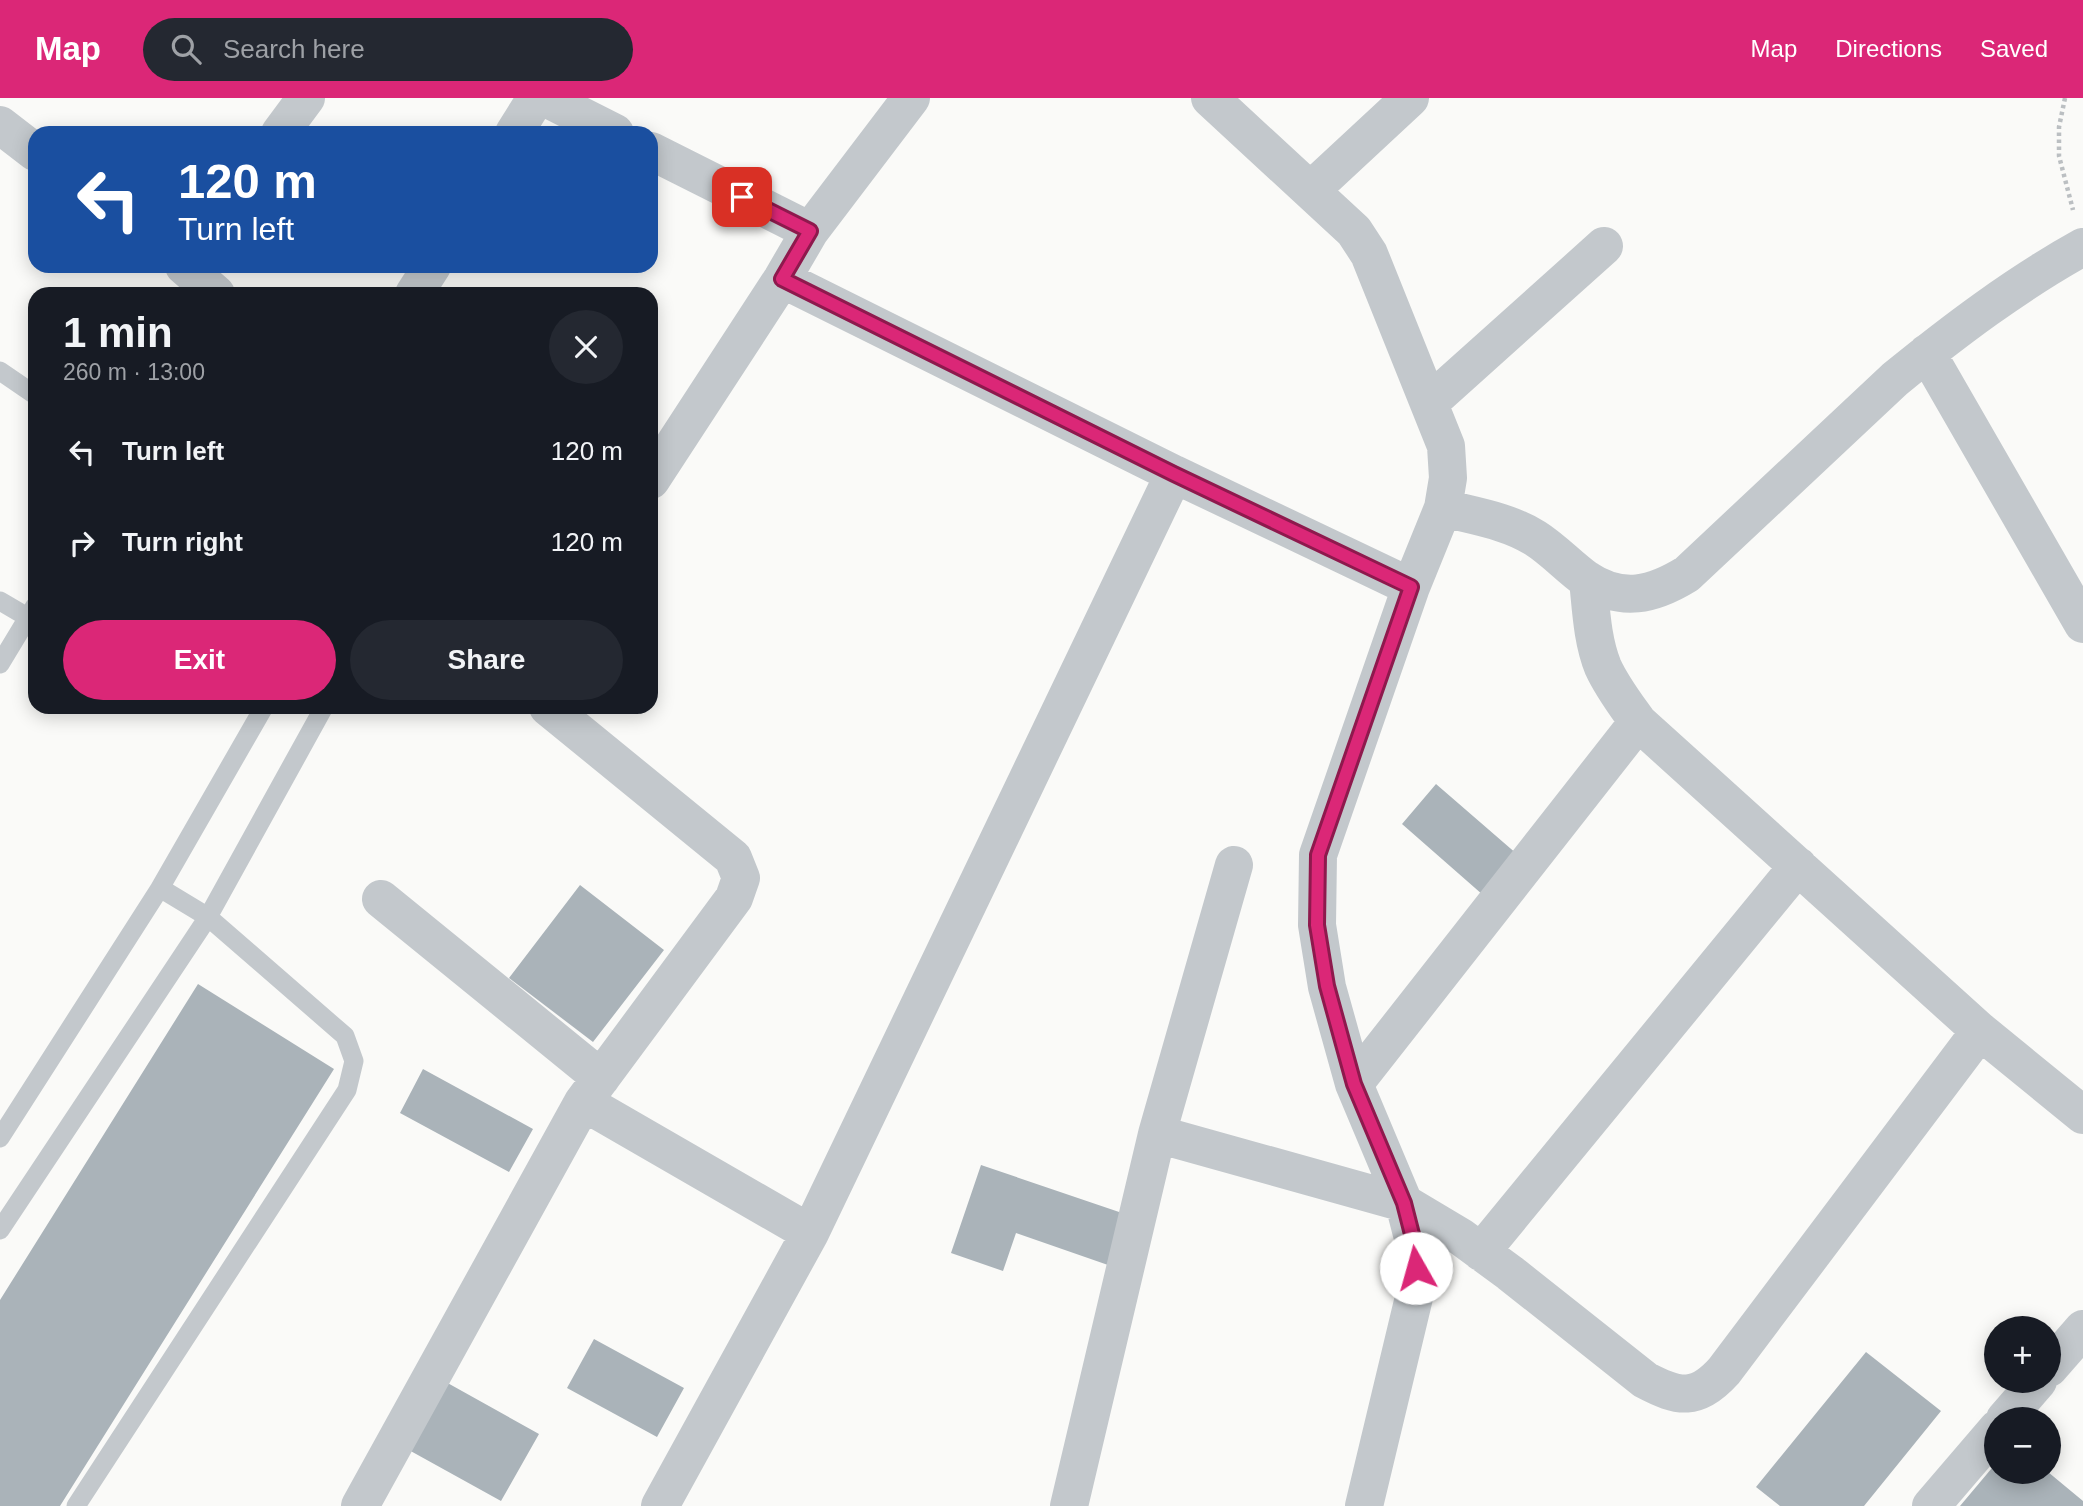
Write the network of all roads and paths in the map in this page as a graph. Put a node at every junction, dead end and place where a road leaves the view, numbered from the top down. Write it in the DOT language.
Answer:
graph roads {
  1 [pos="306,98"];
  2 [pos="536,98"];
  3 [pos="546,98"];
  4 [pos="911,98"];
  5 [pos="1210,98"];
  6 [pos="1410,98"];
  7 [pos="2065,98"];
  8 [pos="0,125"];
  9 [pos="285,126"];
  10 [pos="518,126"];
  11 [pos="601,126"];
  12 [pos="28,147"];
  13 [pos="658,155"];
  14 [pos="1311,190"];
  15 [pos="810,231"];
  16 [pos="1604,246"];
  17 [pos="2082,247"];
  18 [pos="192,273"];
  19 [pos="782,279"];
  20 [pos="208,287"];
  21 [pos="1927,353"];
  22 [pos="0,371"];
  23 [pos="28,390"];
  24 [pos="1429,403"];
  25 [pos="658,469"];
  26 [pos="1174,474"];
  27 [pos="1443,508"];
  28 [pos="1588,580"];
  29 [pos="1411,587"];
  30 [pos="0,601"];
  31 [pos="28,611"];
  32 [pos="28,618"];
  33 [pos="2083,624"];
  34 [pos="0,664"];
  35 [pos="260,714"];
  36 [pos="320,714"];
  37 [pos="557,714"];
  38 [pos="1638,722"];
  39 [pos="1234,865"];
  40 [pos="1798,866"];
  41 [pos="160,888"];
  42 [pos="381,899"];
  43 [pos="208,917"];
  44 [pos="1980,1031"];
  45 [pos="1354,1084"];
  46 [pos="592,1090"];
  47 [pos="2083,1115"];
  48 [pos="1157,1134"];
  49 [pos="0,1138"];
  50 [pos="1404,1203"];
  51 [pos="0,1230"];
  52 [pos="810,1233"];
  53 [pos="1481,1252"];
  54 [pos="2083,1329"];
  55 [pos="2061,1354"];
  56 [pos="2028,1393"];
  57 [pos="2015,1407"];
  58 [pos="1984,1444"];
  59 [pos="76,1506"];
  60 [pos="360,1506"];
  61 [pos="660,1506"];
  62 [pos="1069,1506"];
  63 [pos="1364,1506"];
  64 [pos="1931,1506"];
  1 -- 9 [label="street"];
  2 -- 10 [label="street"];
  3 -- 11 [label="street"];
  4 -- 15 [label="street"];
  5 -- 14 [label="street"];
  6 -- 14 [label="street"];
  7 -- 17 [label="path"];
  8 -- 12 [label="street"];
  13 -- 15 [label="street"];
  14 -- 24 [label="street"];
  15 -- 19 [label="street"];
  16 -- 24 [label="street"];
  17 -- 21 [label="street"];
  18 -- 20 [label="street"];
  19 -- 25 [label="street"];
  19 -- 26 [label="street"];
  21 -- 28 [label="street"];
  21 -- 33 [label="street"];
  22 -- 23 [label="lane"];
  24 -- 27 [label="street"];
  26 -- 29 [label="street"];
  26 -- 52 [label="street"];
  27 -- 28 [label="street"];
  27 -- 29 [label="street"];
  28 -- 38 [label="street"];
  29 -- 45 [label="street"];
  30 -- 31 [label="lane"];
  32 -- 34 [label="lane"];
  35 -- 41 [label="lane"];
  36 -- 43 [label="lane"];
  37 -- 46 [label="street"];
  38 -- 40 [label="street"];
  38 -- 45 [label="street"];
  39 -- 48 [label="street"];
  40 -- 44 [label="street"];
  40 -- 53 [label="street"];
  41 -- 43 [label="lane"];
  41 -- 49 [label="lane"];
  42 -- 46 [label="street"];
  43 -- 51 [label="lane"];
  43 -- 59 [label="lane"];
  44 -- 47 [label="street"];
  44 -- 53 [label="street"];
  45 -- 50 [label="street"];
  46 -- 52 [label="street"];
  46 -- 60 [label="street"];
  48 -- 50 [label="street"];
  48 -- 62 [label="street"];
  50 -- 53 [label="street"];
  50 -- 63 [label="street"];
  52 -- 61 [label="street"];
  54 -- 55 [label="street"];
  56 -- 57 [label="street"];
  58 -- 64 [label="street"];
}
